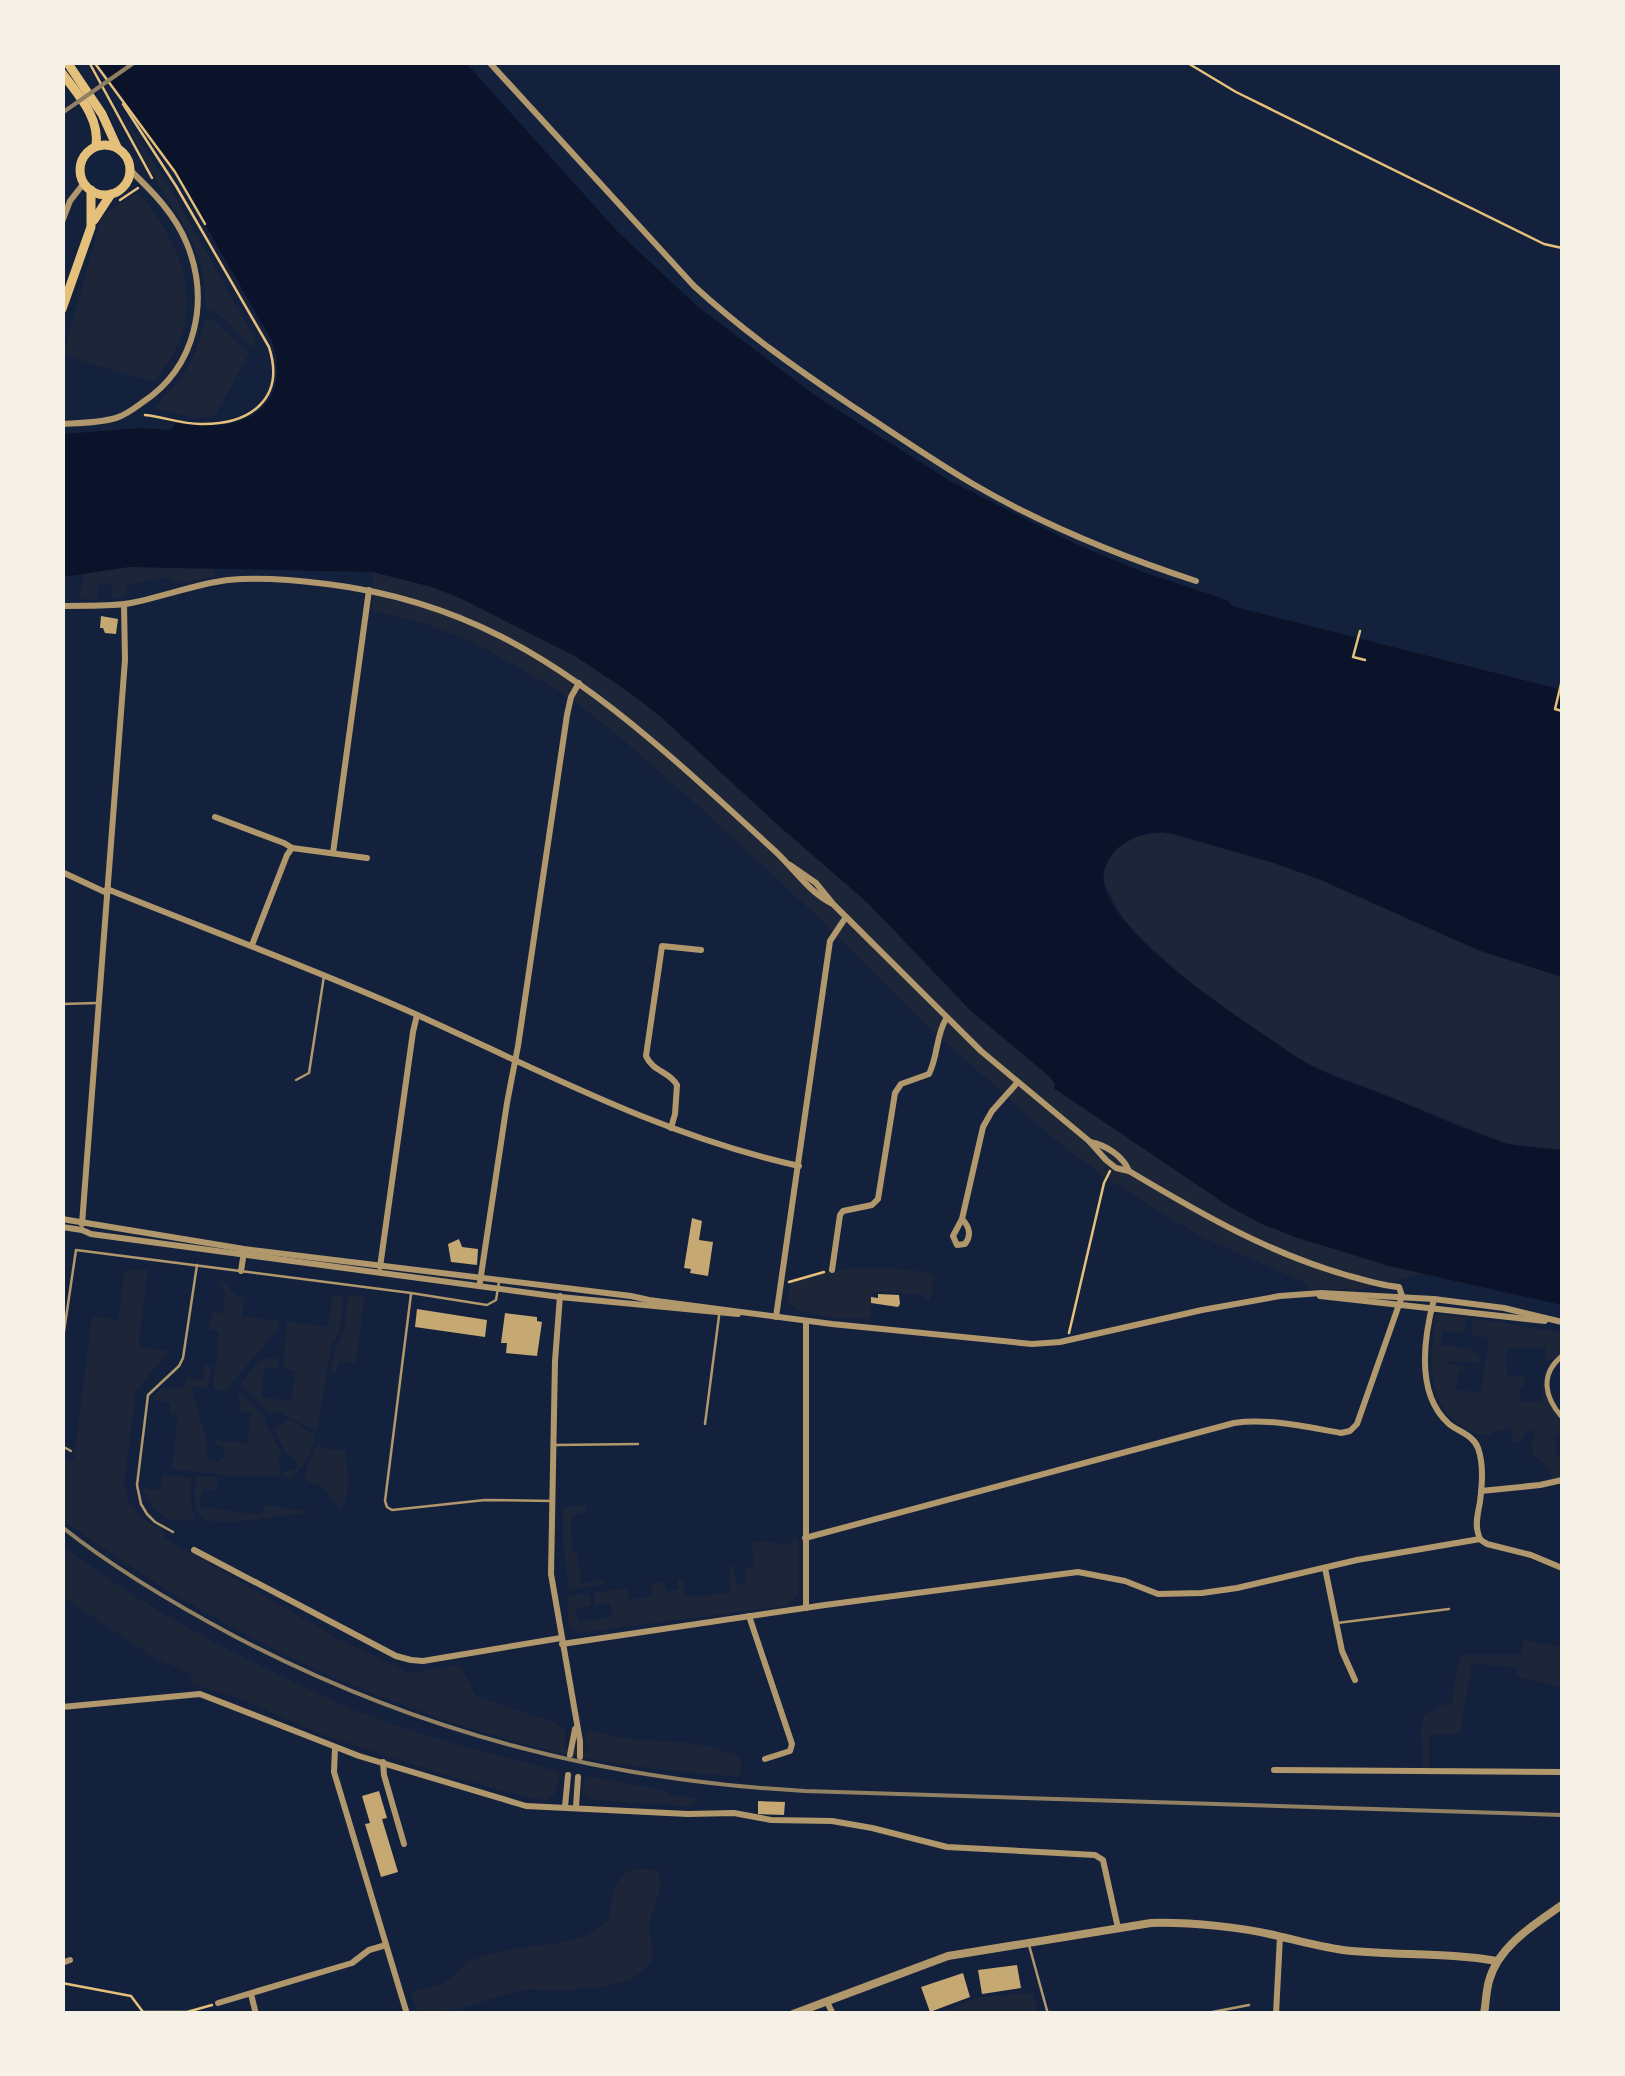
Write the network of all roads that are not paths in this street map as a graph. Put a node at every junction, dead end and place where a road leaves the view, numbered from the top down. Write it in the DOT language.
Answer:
graph roads {
  1 [pos="67,62"];
  2 [pos="489,62"];
  3 [pos="62,73"];
  4 [pos="96,146"];
  5 [pos="116,147"];
  6 [pos="130,170"];
  7 [pos="87,186"];
  8 [pos="115,197"];
  9 [pos="62,222"];
  10 [pos="91,227"];
  11 [pos="62,309"];
  12 [pos="62,424"];
  13 [pos="1196,581"];
  14 [pos="369,590"];
  15 [pos="124,604"];
  16 [pos="62,606"];
  17 [pos="579,683"];
  18 [pos="215,817"];
  19 [pos="292,848"];
  20 [pos="332,853"];
  21 [pos="366,858"];
  22 [pos="62,872"];
  23 [pos="107,891"];
  24 [pos="846,917"];
  25 [pos="252,946"];
  26 [pos="701,950"];
  27 [pos="324,975"];
  28 [pos="98,1003"];
  29 [pos="62,1004"];
  30 [pos="417,1015"];
  31 [pos="946,1018"];
  32 [pos="516,1059"];
  33 [pos="296,1080"];
  34 [pos="1017,1082"];
  35 [pos="670,1128"];
  36 [pos="799,1166"];
  37 [pos="962,1219"];
  38 [pos="62,1220"];
  39 [pos="82,1226"];
  40 [pos="62,1228"];
  41 [pos="244,1252"];
  42 [pos="197,1265"];
  43 [pos="380,1270"];
  44 [pos="832,1270"];
  45 [pos="241,1271"];
  46 [pos="480,1282"];
  47 [pos="1376,1282"];
  48 [pos="499,1285"];
  49 [pos="1397,1291"];
  50 [pos="412,1292"];
  51 [pos="561,1293"];
  52 [pos="1308,1294"];
  53 [pos="1374,1294"];
  54 [pos="1434,1298"];
  55 [pos="1398,1305"];
  56 [pos="1431,1308"];
  57 [pos="719,1311"];
  58 [pos="776,1317"];
  59 [pos="806,1321"];
  60 [pos="1562,1323"];
  61 [pos="62,1345"];
  62 [pos="1562,1356"];
  63 [pos="1562,1417"];
  64 [pos="705,1424"];
  65 [pos="638,1444"];
  66 [pos="554,1445"];
  67 [pos="62,1446"];
  68 [pos="72,1451"];
  69 [pos="1562,1480"];
  70 [pos="1481,1491"];
  71 [pos="552,1501"];
  72 [pos="173,1532"];
  73 [pos="805,1538"];
  74 [pos="1480,1539"];
  75 [pos="194,1550"];
  76 [pos="1324,1568"];
  77 [pos="1562,1568"];
  78 [pos="806,1608"];
  79 [pos="1449,1609"];
  80 [pos="749,1616"];
  81 [pos="1336,1623"];
  82 [pos="562,1641"];
  83 [pos="1355,1680"];
  84 [pos="62,1708"];
  85 [pos="575,1718"];
  86 [pos="335,1748"];
  87 [pos="570,1755"];
  88 [pos="580,1757"];
  89 [pos="765,1758"];
  90 [pos="383,1762"];
  91 [pos="1274,1770"];
  92 [pos="1562,1772"];
  93 [pos="568,1775"];
  94 [pos="578,1776"];
  95 [pos="565,1807"];
  96 [pos="576,1808"];
  97 [pos="404,1844"];
  98 [pos="1562,1906"];
  99 [pos="1118,1928"];
  100 [pos="1280,1936"];
  101 [pos="386,1944"];
  102 [pos="1029,1944"];
  103 [pos="1498,1961"];
  104 [pos="252,1994"];
  105 [pos="827,2002"];
  106 [pos="218,2003"];
  107 [pos="1249,2005"];
  108 [pos="256,2014"];
  109 [pos="407,2014"];
  110 [pos="793,2014"];
  111 [pos="832,2014"];
  112 [pos="1048,2014"];
  113 [pos="1202,2014"];
  114 [pos="1276,2014"];
  115 [pos="1484,2014"];
  1 -- 5 [label="main road"];
  2 -- 13 [label="street"];
  3 -- 4 [label="main road"];
  4 -- 5 [label="main road"];
  4 -- 7 [label="main road"];
  5 -- 6 [label="main road"];
  6 -- 8 [label="main road"];
  6 -- 12 [label="street"];
  7 -- 8 [label="main road"];
  7 -- 9 [label="street"];
  7 -- 10 [label="main road"];
  8 -- 10 [label="main road"];
  10 -- 11 [label="main road"];
  14 -- 15 [label="street"];
  14 -- 17 [label="street"];
  14 -- 20 [label="street"];
  15 -- 16 [label="street"];
  15 -- 23 [label="street"];
  17 -- 24 [label="street"];
  17 -- 32 [label="street"];
  18 -- 19 [label="street"];
  19 -- 20 [label="street"];
  19 -- 25 [label="street"];
  20 -- 21 [label="street"];
  22 -- 23 [label="street"];
  23 -- 25 [label="street"];
  23 -- 28 [label="street"];
  24 -- 31 [label="street"];
  24 -- 36 [label="street"];
  25 -- 27 [label="street"];
  26 -- 35 [label="street"];
  27 -- 30 [label="street"];
  27 -- 33 [label="lane"];
  28 -- 29 [label="lane"];
  28 -- 39 [label="street"];
  30 -- 32 [label="street"];
  30 -- 43 [label="street"];
  31 -- 34 [label="street"];
  31 -- 44 [label="street"];
  32 -- 35 [label="street"];
  32 -- 46 [label="street"];
  34 -- 37 [label="street"];
  34 -- 47 [label="street"];
  35 -- 36 [label="street"];
  36 -- 58 [label="street"];
  38 -- 39 [label="street"];
  39 -- 40 [label="street"];
  39 -- 41 [label="street"];
  41 -- 43 [label="street"];
  41 -- 45 [label="street"];
  42 -- 45 [label="lane"];
  42 -- 61 [label="lane"];
  42 -- 72 [label="lane"];
  43 -- 46 [label="street"];
  45 -- 50 [label="lane"];
  46 -- 48 [label="street"];
  47 -- 49 [label="street"];
  47 -- 53 [label="street"];
  48 -- 50 [label="lane"];
  48 -- 51 [label="street"];
  49 -- 53 [label="street"];
  49 -- 54 [label="street"];
  49 -- 55 [label="street"];
  50 -- 71 [label="lane"];
  51 -- 57 [label="street"];
  51 -- 66 [label="street"];
  52 -- 53 [label="street"];
  52 -- 55 [label="street"];
  52 -- 59 [label="street"];
  54 -- 56 [label="street"];
  54 -- 60 [label="street"];
  55 -- 56 [label="street"];
  55 -- 73 [label="street"];
  56 -- 60 [label="street"];
  56 -- 70 [label="street"];
  57 -- 58 [label="street"];
  57 -- 64 [label="lane"];
  58 -- 59 [label="street"];
  59 -- 73 [label="street"];
  62 -- 63 [label="street"];
  65 -- 66 [label="lane"];
  66 -- 71 [label="street"];
  67 -- 68 [label="lane"];
  69 -- 70 [label="street"];
  70 -- 74 [label="street"];
  71 -- 82 [label="street"];
  73 -- 78 [label="street"];
  74 -- 76 [label="street"];
  74 -- 77 [label="street"];
  75 -- 82 [label="street"];
  76 -- 78 [label="street"];
  76 -- 81 [label="street"];
  78 -- 80 [label="street"];
  79 -- 81 [label="lane"];
  80 -- 82 [label="street"];
  80 -- 89 [label="street"];
  81 -- 83 [label="street"];
  82 -- 85 [label="street"];
  84 -- 86 [label="street"];
  85 -- 87 [label="street"];
  85 -- 88 [label="street"];
  86 -- 90 [label="street"];
  86 -- 101 [label="street"];
  90 -- 95 [label="street"];
  90 -- 97 [label="street"];
  91 -- 92 [label="street"];
  93 -- 95 [label="street"];
  94 -- 96 [label="street"];
  95 -- 96 [label="street"];
  96 -- 99 [label="street"];
  98 -- 103 [label="street"];
  99 -- 100 [label="street"];
  99 -- 102 [label="street"];
  100 -- 103 [label="street"];
  100 -- 114 [label="street"];
  101 -- 104 [label="street"];
  101 -- 109 [label="street"];
  102 -- 105 [label="street"];
  102 -- 112 [label="lane"];
  103 -- 115 [label="street"];
  104 -- 106 [label="street"];
  104 -- 108 [label="street"];
  105 -- 110 [label="street"];
  105 -- 111 [label="street"];
  107 -- 113 [label="lane"];
}
